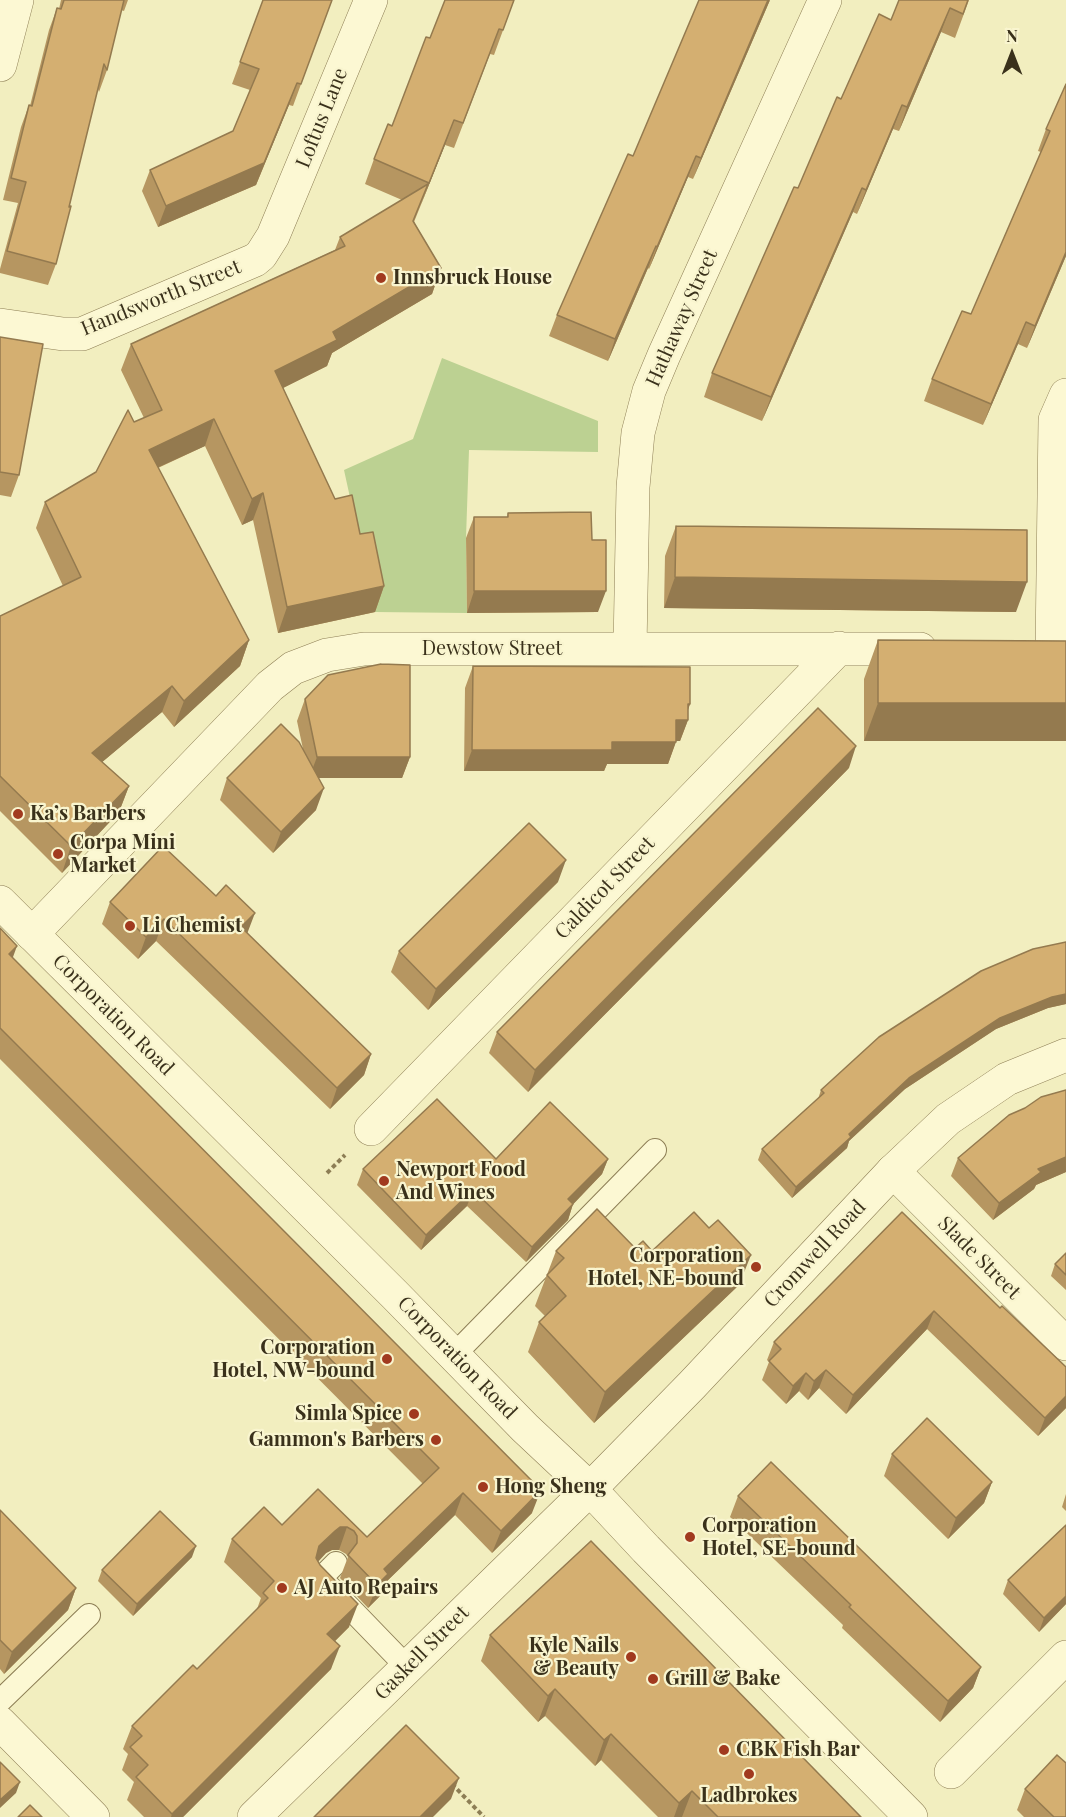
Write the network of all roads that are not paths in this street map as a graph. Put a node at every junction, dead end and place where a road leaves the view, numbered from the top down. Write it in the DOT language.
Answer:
graph roads {
  1 [pos="17,0"];
  2 [pos="371,0"];
  3 [pos="823,5"];
  4 [pos="0,64"];
  5 [pos="273,236"];
  6 [pos="0,325"];
  7 [pos="1066,395"];
  8 [pos="630,648"];
  9 [pos="838,648"];
  10 [pos="945,649"];
  11 [pos="1049,650"];
  12 [pos="0,903"];
  13 [pos="32,934"];
  14 [pos="1066,1055"];
  15 [pos="371,1129"];
  16 [pos="655,1150"];
  17 [pos="893,1171"];
  18 [pos="1066,1344"];
  19 [pos="454,1355"];
  20 [pos="590,1488"];
  21 [pos="336,1563"];
  22 [pos="89,1615"];
  23 [pos="1066,1657"];
  24 [pos="407,1667"];
  25 [pos="0,1719"];
  26 [pos="951,1772"];
  27 [pos="93,1817"];
  28 [pos="254,1817"];
  29 [pos="911,1817"];
  1 -- 4 [label="street"];
  2 -- 5 [label="street, Loftus Lane"];
  3 -- 8 [label="street, Hathaway Street"];
  5 -- 6 [label="street, Handsworth Street"];
  7 -- 11 [label="street"];
  8 -- 9 [label="street, Dewstow Street"];
  8 -- 13 [label="street, Dewstow Street"];
  9 -- 10 [label="street, Dewstow Street"];
  9 -- 15 [label="street, Caldicot Street"];
  12 -- 13 [label="street, Corporation Road"];
  13 -- 19 [label="street, Corporation Road"];
  14 -- 17 [label="street, Cromwell Road"];
  16 -- 19 [label="lane"];
  17 -- 18 [label="street, Slade Street"];
  17 -- 20 [label="street, Cromwell Road"];
  19 -- 20 [label="street, Corporation Road"];
  20 -- 24 [label="street, Gaskell Street"];
  20 -- 29 [label="street, Corporation Road"];
  21 -- 24 [label="lane"];
  22 -- 25 [label="lane"];
  23 -- 26 [label="street"];
  24 -- 28 [label="street, Gaskell Street"];
  25 -- 27 [label="street"];
}
